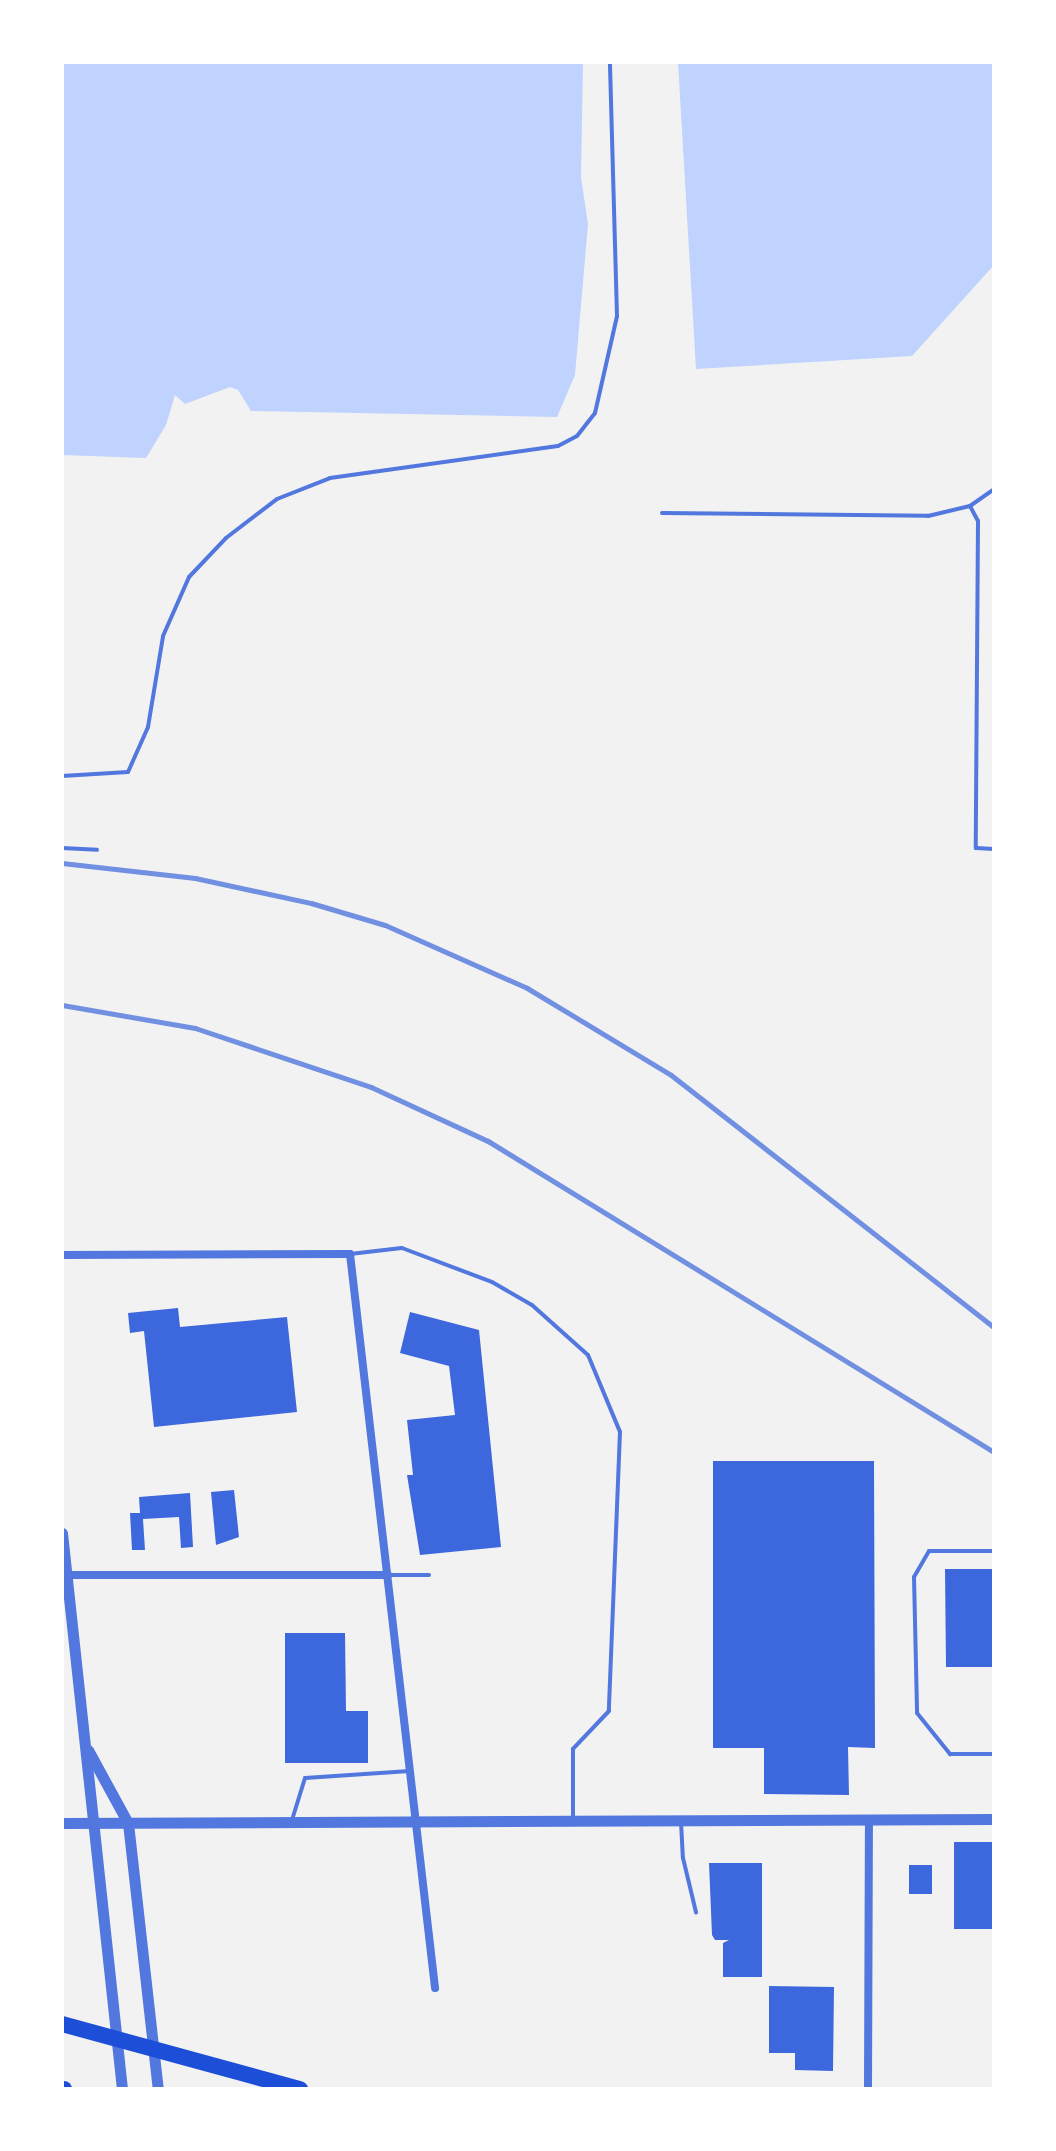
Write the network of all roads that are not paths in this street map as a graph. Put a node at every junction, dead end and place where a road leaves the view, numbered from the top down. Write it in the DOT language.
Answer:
graph roads {
  1 [pos="610,62"];
  2 [pos="994,489"];
  3 [pos="970,506"];
  4 [pos="662,513"];
  5 [pos="62,776"];
  6 [pos="62,848"];
  7 [pos="994,849"];
  8 [pos="97,850"];
  9 [pos="350,1254"];
  10 [pos="62,1255"];
  11 [pos="62,1533"];
  12 [pos="994,1551"];
  13 [pos="64,1575"];
  14 [pos="388,1575"];
  15 [pos="429,1575"];
  16 [pos="84,1743"];
  17 [pos="994,1754"];
  18 [pos="410,1771"];
  19 [pos="994,1819"];
  20 [pos="573,1820"];
  21 [pos="681,1820"];
  22 [pos="869,1820"];
  23 [pos="415,1821"];
  24 [pos="292,1822"];
  25 [pos="62,1823"];
  26 [pos="93,1823"];
  27 [pos="128,1823"];
  28 [pos="696,1912"];
  29 [pos="435,1988"];
  30 [pos="65,2024"];
  31 [pos="122,2089"];
  32 [pos="158,2089"];
  33 [pos="300,2089"];
  34 [pos="868,2089"];
  1 -- 5 [label="lane"];
  2 -- 3 [label="lane"];
  3 -- 4 [label="lane"];
  3 -- 7 [label="lane"];
  6 -- 8 [label="lane"];
  9 -- 10 [label="street"];
  9 -- 14 [label="street"];
  9 -- 20 [label="lane"];
  11 -- 13 [label="street"];
  12 -- 17 [label="lane"];
  13 -- 14 [label="street"];
  13 -- 16 [label="street"];
  14 -- 15 [label="lane"];
  14 -- 18 [label="street"];
  16 -- 26 [label="street"];
  16 -- 27 [label="street"];
  18 -- 23 [label="street"];
  18 -- 24 [label="lane"];
  19 -- 22 [label="street"];
  20 -- 21 [label="street"];
  20 -- 23 [label="street"];
  21 -- 22 [label="street"];
  21 -- 28 [label="lane"];
  22 -- 34 [label="street"];
  23 -- 24 [label="street"];
  23 -- 29 [label="street"];
  24 -- 27 [label="street"];
  25 -- 26 [label="street"];
  26 -- 27 [label="street"];
  26 -- 31 [label="street"];
  27 -- 32 [label="street"];
  30 -- 33 [label="highway"];
}
